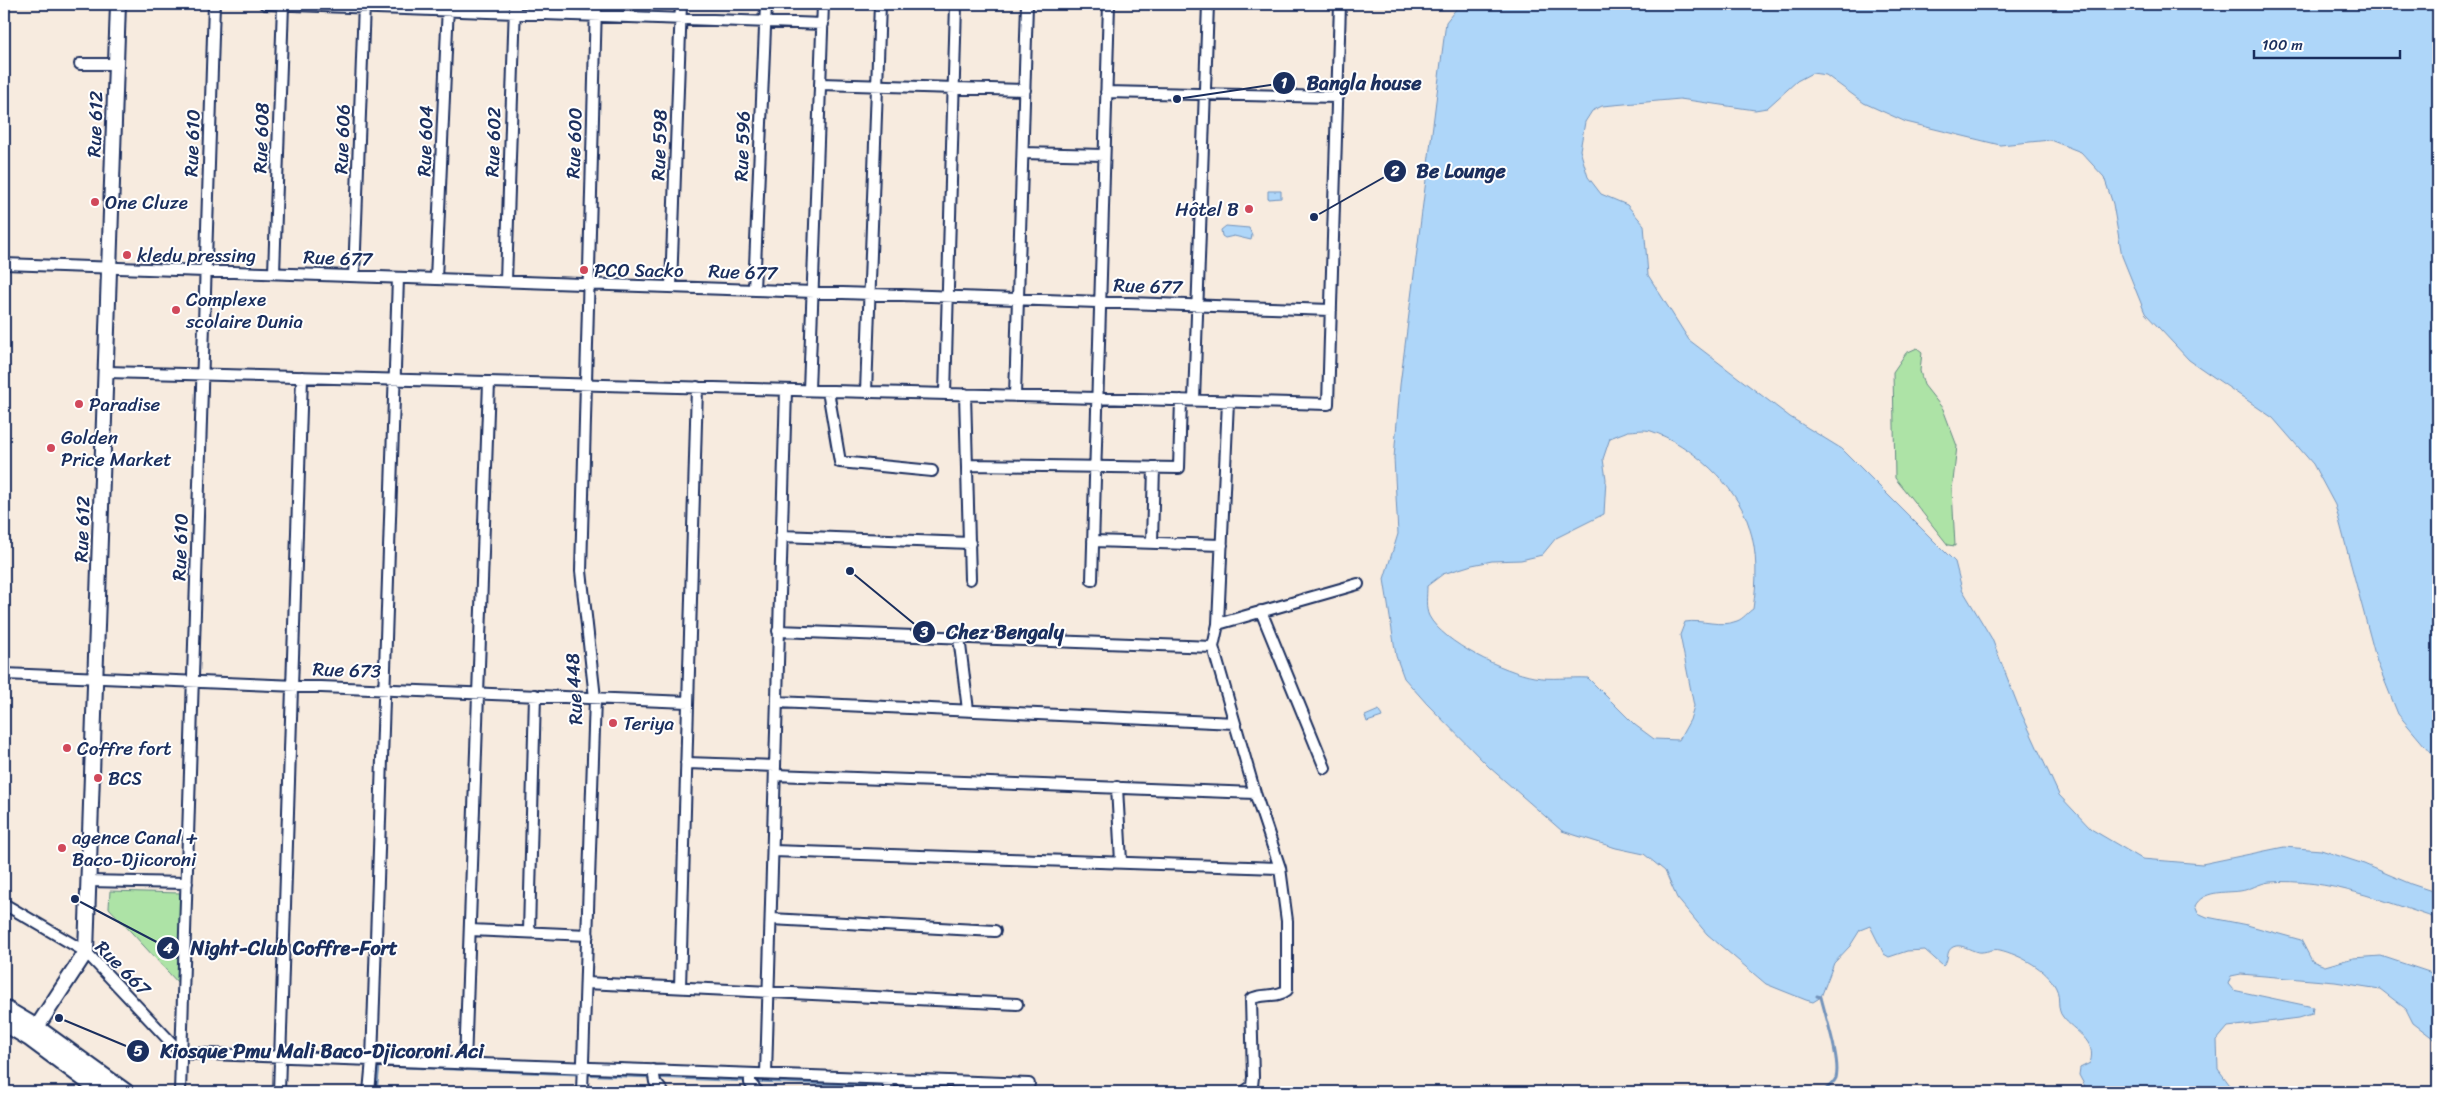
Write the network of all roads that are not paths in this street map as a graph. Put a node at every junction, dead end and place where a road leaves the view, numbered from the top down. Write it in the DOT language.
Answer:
graph roads {
  1 [pos="118,4"];
  2 [pos="214,4"];
  3 [pos="265,4"];
  4 [pos="284,4"];
  5 [pos="596,4"];
  6 [pos="681,4"];
  7 [pos="766,4"];
  8 [pos="823,4"];
  9 [pos="880,4"];
  10 [pos="956,4"];
  11 [pos="1027,4"];
  12 [pos="1109,4"];
  13 [pos="1208,4"];
  14 [pos="1340,4"];
  15 [pos="364,6"];
  16 [pos="448,7"];
  17 [pos="515,8"];
  18 [pos="595,16"];
  19 [pos="680,19"];
  20 [pos="765,22"];
  21 [pos="822,24"];
  22 [pos="80,64"];
  23 [pos="116,64"];
  24 [pos="820,84"];
  25 [pos="877,86"];
  26 [pos="954,88"];
  27 [pos="1025,90"];
  28 [pos="1106,92"];
  29 [pos="1204,94"];
  30 [pos="1338,97"];
  31 [pos="1023,153"];
  32 [pos="1104,155"];
  33 [pos="4,264"];
  34 [pos="109,268"];
  35 [pos="206,271"];
  36 [pos="274,273"];
  37 [pos="354,276"];
  38 [pos="398,278"];
  39 [pos="436,279"];
  40 [pos="506,281"];
  41 [pos="587,284"];
  42 [pos="671,287"];
  43 [pos="754,290"];
  44 [pos="813,292"];
  45 [pos="870,294"];
  46 [pos="948,296"];
  47 [pos="1018,299"];
  48 [pos="1100,302"];
  49 [pos="1197,305"];
  50 [pos="1331,310"];
  51 [pos="106,372"];
  52 [pos="203,375"];
  53 [pos="302,377"];
  54 [pos="395,380"];
  55 [pos="488,382"];
  56 [pos="585,384"];
  57 [pos="697,387"];
  58 [pos="786,390"];
  59 [pos="809,390"];
  60 [pos="828,391"];
  61 [pos="866,392"];
  62 [pos="945,394"];
  63 [pos="964,394"];
  64 [pos="1015,396"];
  65 [pos="1097,398"];
  66 [pos="1181,400"];
  67 [pos="1194,400"];
  68 [pos="1228,401"];
  69 [pos="967,465"];
  70 [pos="1095,467"];
  71 [pos="1154,467"];
  72 [pos="932,471"];
  73 [pos="781,536"];
  74 [pos="1093,541"];
  75 [pos="1152,542"];
  76 [pos="970,543"];
  77 [pos="1222,545"];
  78 [pos="970,579"];
  79 [pos="1092,580"];
  80 [pos="1358,584"];
  81 [pos="1261,611"];
  82 [pos="1218,624"];
  83 [pos="778,631"];
  84 [pos="959,637"];
  85 [pos="1213,647"];
  86 [pos="4,674"];
  87 [pos="96,677"];
  88 [pos="193,681"];
  89 [pos="292,685"];
  90 [pos="385,689"];
  91 [pos="478,693"];
  92 [pos="535,695"];
  93 [pos="595,698"];
  94 [pos="688,702"];
  95 [pos="777,702"];
  96 [pos="968,710"];
  97 [pos="1235,723"];
  98 [pos="686,763"];
  99 [pos="1325,768"];
  100 [pos="775,770"];
  101 [pos="1117,787"];
  102 [pos="1255,793"];
  103 [pos="773,851"];
  104 [pos="1121,862"];
  105 [pos="1280,868"];
  106 [pos="87,881"];
  107 [pos="187,882"];
  108 [pos="4,904"];
  109 [pos="771,918"];
  110 [pos="470,930"];
  111 [pos="995,931"];
  112 [pos="529,932"];
  113 [pos="588,935"];
  114 [pos="86,952"];
  115 [pos="586,983"];
  116 [pos="680,987"];
  117 [pos="769,992"];
  118 [pos="1017,1004"];
  119 [pos="6,1016"];
  120 [pos="33,1033"];
  121 [pos="181,1053"];
  122 [pos="280,1057"];
  123 [pos="372,1060"];
  124 [pos="465,1064"];
  125 [pos="583,1068"];
  126 [pos="766,1074"];
  127 [pos="654,1076"];
  128 [pos="750,1078"];
  129 [pos="887,1079"];
  130 [pos="1029,1084"];
  131 [pos="1009,1088"];
  132 [pos="102,1092"];
  133 [pos="126,1092"];
  134 [pos="180,1092"];
  135 [pos="278,1092"];
  136 [pos="369,1092"];
  137 [pos="582,1092"];
  138 [pos="663,1092"];
  139 [pos="758,1092"];
  140 [pos="890,1092"];
  141 [pos="1244,1092"];
  1 -- 23 [label="street, Rue 612"];
  2 -- 35 [label="street, Rue 610"];
  3 -- 4 [label="street"];
  4 -- 15 [label="street"];
  4 -- 36 [label="street, Rue 608"];
  5 -- 18 [label="street, Rue 600"];
  6 -- 19 [label="street, Rue 598"];
  7 -- 20 [label="street, Rue 596"];
  8 -- 21 [label="street"];
  9 -- 25 [label="street"];
  10 -- 26 [label="street"];
  11 -- 27 [label="street"];
  12 -- 28 [label="street"];
  13 -- 29 [label="street"];
  14 -- 30 [label="street"];
  15 -- 16 [label="street"];
  15 -- 37 [label="street, Rue 606"];
  16 -- 17 [label="street"];
  16 -- 39 [label="street, Rue 604"];
  17 -- 18 [label="street"];
  17 -- 40 [label="street, Rue 602"];
  18 -- 19 [label="street"];
  18 -- 41 [label="street, Rue 600"];
  19 -- 20 [label="street"];
  19 -- 42 [label="street, Rue 598"];
  20 -- 21 [label="street"];
  20 -- 43 [label="street, Rue 596"];
  21 -- 24 [label="street"];
  22 -- 23 [label="street"];
  23 -- 34 [label="street, Rue 612"];
  24 -- 25 [label="street"];
  24 -- 44 [label="street"];
  25 -- 26 [label="street"];
  25 -- 45 [label="street"];
  26 -- 27 [label="street"];
  26 -- 46 [label="street"];
  27 -- 31 [label="street"];
  28 -- 29 [label="street"];
  28 -- 32 [label="street"];
  29 -- 30 [label="street"];
  29 -- 49 [label="street"];
  30 -- 50 [label="street"];
  31 -- 32 [label="street"];
  31 -- 47 [label="street"];
  32 -- 48 [label="street"];
  33 -- 34 [label="street, Rue 677"];
  34 -- 35 [label="street, Rue 677"];
  34 -- 51 [label="street, Rue 612"];
  35 -- 36 [label="street, Rue 677"];
  35 -- 52 [label="street, Rue 610"];
  36 -- 37 [label="street, Rue 677"];
  37 -- 38 [label="street, Rue 677"];
  38 -- 39 [label="street, Rue 677"];
  38 -- 54 [label="street"];
  39 -- 40 [label="street, Rue 677"];
  40 -- 41 [label="street, Rue 677"];
  41 -- 42 [label="street, Rue 677"];
  41 -- 56 [label="street, Rue 448"];
  42 -- 43 [label="street, Rue 677"];
  43 -- 44 [label="street, Rue 677"];
  44 -- 45 [label="street, Rue 677"];
  44 -- 59 [label="street"];
  45 -- 46 [label="street, Rue 677"];
  45 -- 61 [label="street"];
  46 -- 47 [label="street, Rue 677"];
  46 -- 62 [label="street"];
  47 -- 48 [label="street, Rue 677"];
  47 -- 64 [label="street"];
  48 -- 49 [label="street, Rue 677"];
  48 -- 65 [label="street"];
  49 -- 50 [label="street, Rue 677"];
  49 -- 67 [label="street"];
  50 -- 68 [label="street"];
  51 -- 52 [label="street"];
  51 -- 87 [label="street, Rue 612"];
  52 -- 53 [label="street"];
  52 -- 88 [label="street, Rue 610"];
  53 -- 54 [label="street"];
  53 -- 89 [label="street"];
  54 -- 55 [label="street"];
  54 -- 90 [label="street"];
  55 -- 56 [label="street"];
  55 -- 91 [label="street"];
  56 -- 57 [label="street"];
  56 -- 93 [label="street, Rue 448"];
  57 -- 58 [label="street"];
  57 -- 94 [label="street"];
  58 -- 59 [label="street"];
  58 -- 73 [label="street"];
  59 -- 60 [label="street"];
  60 -- 61 [label="street"];
  60 -- 72 [label="street"];
  61 -- 62 [label="street"];
  62 -- 63 [label="street"];
  63 -- 64 [label="street"];
  63 -- 69 [label="street"];
  64 -- 65 [label="street"];
  65 -- 66 [label="street"];
  65 -- 70 [label="street"];
  66 -- 67 [label="street"];
  66 -- 71 [label="street"];
  67 -- 68 [label="street"];
  68 -- 77 [label="street"];
  69 -- 70 [label="street"];
  69 -- 76 [label="street"];
  70 -- 71 [label="street"];
  70 -- 74 [label="street"];
  71 -- 75 [label="street"];
  73 -- 76 [label="street"];
  73 -- 83 [label="street"];
  74 -- 75 [label="street"];
  74 -- 79 [label="street"];
  75 -- 77 [label="street"];
  76 -- 78 [label="street"];
  77 -- 82 [label="street"];
  80 -- 81 [label="street"];
  81 -- 82 [label="street"];
  81 -- 99 [label="street"];
  82 -- 85 [label="street"];
  83 -- 84 [label="street"];
  83 -- 95 [label="street"];
  84 -- 85 [label="street"];
  84 -- 96 [label="street"];
  85 -- 97 [label="street"];
  86 -- 87 [label="street, Rue 673"];
  87 -- 88 [label="street, Rue 673"];
  87 -- 106 [label="street, Rue 612"];
  88 -- 89 [label="street, Rue 673"];
  88 -- 107 [label="street, Rue 610"];
  89 -- 90 [label="street, Rue 673"];
  89 -- 122 [label="street"];
  90 -- 91 [label="street, Rue 673"];
  90 -- 123 [label="street"];
  91 -- 92 [label="street, Rue 673"];
  91 -- 110 [label="street"];
  92 -- 93 [label="street, Rue 673"];
  92 -- 112 [label="street"];
  93 -- 94 [label="street, Rue 673"];
  93 -- 113 [label="street, Rue 448"];
  94 -- 98 [label="street"];
  95 -- 96 [label="street"];
  95 -- 100 [label="street"];
  96 -- 97 [label="street"];
  97 -- 102 [label="street"];
  98 -- 100 [label="street"];
  98 -- 116 [label="street"];
  100 -- 101 [label="street"];
  100 -- 103 [label="street"];
  101 -- 102 [label="street"];
  101 -- 104 [label="street"];
  102 -- 105 [label="street"];
  103 -- 104 [label="street"];
  103 -- 109 [label="street"];
  104 -- 105 [label="street"];
  105 -- 141 [label="street"];
  106 -- 107 [label="street"];
  106 -- 114 [label="street, Rue 612"];
  107 -- 121 [label="street, Rue 610"];
  108 -- 114 [label="street, Rue 667"];
  109 -- 111 [label="street"];
  109 -- 117 [label="street"];
  110 -- 112 [label="street"];
  110 -- 124 [label="street"];
  112 -- 113 [label="street"];
  113 -- 115 [label="street, Rue 448"];
  114 -- 120 [label="street"];
  114 -- 121 [label="street, Rue 667"];
  115 -- 116 [label="street"];
  115 -- 125 [label="street, Rue 448"];
  116 -- 117 [label="street"];
  117 -- 118 [label="street"];
  117 -- 126 [label="street"];
  119 -- 120 [label="main road"];
  120 -- 132 [label="main road"];
  120 -- 133 [label="main road"];
  121 -- 122 [label="street"];
  121 -- 134 [label="street, Rue 610"];
  122 -- 123 [label="street"];
  122 -- 135 [label="street"];
  123 -- 124 [label="street"];
  123 -- 136 [label="street"];
  124 -- 125 [label="street"];
  125 -- 127 [label="street"];
  125 -- 137 [label="street, Rue 448"];
  126 -- 128 [label="street"];
  126 -- 129 [label="street"];
  127 -- 128 [label="street"];
  127 -- 138 [label="street"];
  128 -- 139 [label="street"];
  129 -- 131 [label="street"];
  129 -- 140 [label="street"];
  130 -- 131 [label="street"];
}
